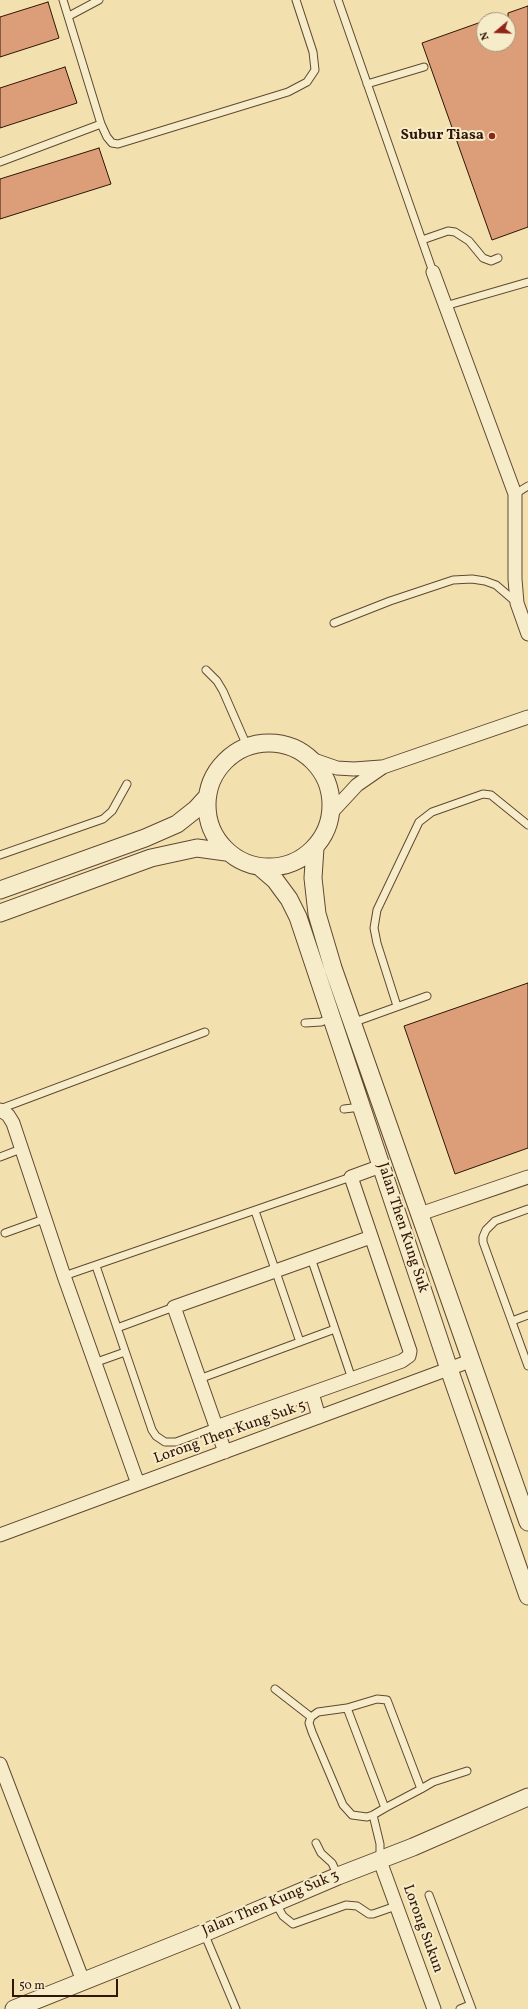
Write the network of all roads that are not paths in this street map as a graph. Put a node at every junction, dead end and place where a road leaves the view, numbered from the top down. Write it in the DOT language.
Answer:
graph roads {
  1 [pos="63,0"];
  2 [pos="99,0"];
  3 [pos="296,0"];
  4 [pos="338,0"];
  5 [pos="69,16"];
  6 [pos="424,67"];
  7 [pos="368,84"];
  8 [pos="101,124"];
  9 [pos="0,162"];
  10 [pos="422,240"];
  11 [pos="498,258"];
  12 [pos="433,272"];
  13 [pos="528,282"];
  14 [pos="445,306"];
  15 [pos="528,486"];
  16 [pos="515,494"];
  17 [pos="518,603"];
  18 [pos="334,623"];
  19 [pos="528,634"];
  20 [pos="206,670"];
  21 [pos="528,717"];
  22 [pos="247,746"];
  23 [pos="311,759"];
  24 [pos="383,767"];
  25 [pos="127,784"];
  26 [pos="206,798"];
  27 [pos="331,813"];
  28 [pos="528,825"];
  29 [pos="315,848"];
  30 [pos="226,852"];
  31 [pos="0,855"];
  32 [pos="261,868"];
  33 [pos="0,890"];
  34 [pos="0,913"];
  35 [pos="427,996"];
  36 [pos="397,1006"];
  37 [pos="331,1018"];
  38 [pos="305,1023"];
  39 [pos="352,1023"];
  40 [pos="205,1032"];
  41 [pos="361,1107"];
  42 [pos="344,1109"];
  43 [pos="0,1110"];
  44 [pos="21,1149"];
  45 [pos="0,1157"];
  46 [pos="381,1166"];
  47 [pos="351,1177"];
  48 [pos="528,1177"];
  49 [pos="528,1209"];
  50 [pos="256,1210"];
  51 [pos="420,1214"];
  52 [pos="44,1219"];
  53 [pos="5,1233"];
  54 [pos="371,1237"];
  55 [pos="312,1258"];
  56 [pos="96,1266"];
  57 [pos="276,1271"];
  58 [pos="64,1276"];
  59 [pos="174,1307"];
  60 [pos="528,1315"];
  61 [pos="512,1321"];
  62 [pos="117,1328"];
  63 [pos="335,1328"];
  64 [pos="300,1342"];
  65 [pos="125,1352"];
  66 [pos="470,1361"];
  67 [pos="94,1363"];
  68 [pos="528,1366"];
  69 [pos="449,1369"];
  70 [pos="199,1379"];
  71 [pos="352,1379"];
  72 [pos="312,1393"];
  73 [pos="319,1417"];
  74 [pos="216,1427"];
  75 [pos="225,1452"];
  76 [pos="138,1484"];
  77 [pos="528,1522"];
  78 [pos="0,1535"];
  79 [pos="528,1596"];
  80 [pos="276,1689"];
  81 [pos="347,1708"];
  82 [pos="311,1717"];
  83 [pos="0,1764"];
  84 [pos="467,1771"];
  85 [pos="421,1789"];
  86 [pos="528,1797"];
  87 [pos="385,1808"];
  88 [pos="373,1815"];
  89 [pos="316,1844"];
  90 [pos="380,1861"];
  91 [pos="338,1876"];
  92 [pos="429,1895"];
  93 [pos="275,1902"];
  94 [pos="396,1906"];
  95 [pos="204,1933"];
  96 [pos="83,1981"];
  97 [pos="37,2005"];
  98 [pos="471,2007"];
  99 [pos="14,2009"];
  100 [pos="236,2009"];
  101 [pos="434,2009"];
  102 [pos="460,2009"];
  1 -- 5 [label="lane"];
  2 -- 5 [label="lane"];
  3 -- 8 [label="lane"];
  4 -- 7 [label="lane"];
  5 -- 8 [label="lane"];
  6 -- 7 [label="lane"];
  7 -- 10 [label="lane"];
  8 -- 9 [label="lane"];
  10 -- 11 [label="lane"];
  10 -- 12 [label="lane"];
  12 -- 14 [label="street"];
  13 -- 14 [label="lane"];
  14 -- 16 [label="street"];
  15 -- 16 [label="lane"];
  16 -- 17 [label="street"];
  17 -- 18 [label="lane"];
  17 -- 19 [label="street"];
  20 -- 22 [label="lane"];
  21 -- 24 [label="street"];
  22 -- 23 [label="street"];
  22 -- 26 [label="street"];
  23 -- 24 [label="street"];
  23 -- 27 [label="street"];
  24 -- 27 [label="street"];
  25 -- 31 [label="lane"];
  26 -- 30 [label="street"];
  26 -- 33 [label="street"];
  27 -- 29 [label="street"];
  28 -- 36 [label="lane"];
  29 -- 32 [label="street"];
  29 -- 39 [label="street, Jalan Then Kung Suk"];
  30 -- 32 [label="street"];
  30 -- 34 [label="street"];
  32 -- 37 [label="street, Jalan Then Kung Suk"];
  35 -- 36 [label="lane"];
  36 -- 39 [label="lane"];
  37 -- 38 [label="lane"];
  37 -- 41 [label="street, Jalan Then Kung Suk"];
  39 -- 51 [label="street, Jalan Then Kung Suk"];
  40 -- 43 [label="lane"];
  41 -- 42 [label="lane"];
  41 -- 46 [label="street, Jalan Then Kung Suk"];
  43 -- 44 [label="street"];
  44 -- 45 [label="lane"];
  44 -- 52 [label="street"];
  46 -- 47 [label="street"];
  46 -- 69 [label="street, Jalan Then Kung Suk"];
  47 -- 50 [label="lane"];
  47 -- 54 [label="street"];
  48 -- 51 [label="street"];
  49 -- 61 [label="lane"];
  50 -- 56 [label="lane"];
  50 -- 57 [label="lane"];
  51 -- 66 [label="street, Jalan Then Kung Suk"];
  52 -- 53 [label="lane"];
  52 -- 58 [label="street"];
  54 -- 55 [label="street"];
  54 -- 71 [label="street"];
  55 -- 57 [label="street"];
  55 -- 63 [label="lane"];
  56 -- 58 [label="lane"];
  56 -- 62 [label="lane"];
  57 -- 59 [label="street"];
  57 -- 64 [label="lane"];
  58 -- 67 [label="street"];
  59 -- 62 [label="lane"];
  59 -- 70 [label="street"];
  60 -- 61 [label="lane"];
  61 -- 68 [label="lane"];
  62 -- 65 [label="lane"];
  63 -- 64 [label="lane"];
  63 -- 71 [label="lane"];
  64 -- 70 [label="lane"];
  65 -- 67 [label="lane"];
  65 -- 74 [label="lane"];
  66 -- 69 [label="street, Lorong Then Kung Suk 5"];
  66 -- 77 [label="street, Jalan Then Kung Suk"];
  67 -- 76 [label="street"];
  69 -- 73 [label="street, Lorong Then Kung Suk 5"];
  69 -- 79 [label="street, Jalan Then Kung Suk"];
  70 -- 74 [label="street"];
  71 -- 72 [label="street"];
  72 -- 73 [label="street"];
  72 -- 74 [label="street"];
  73 -- 75 [label="street, Lorong Then Kung Suk 5"];
  74 -- 75 [label="street"];
  75 -- 76 [label="street, Lorong Then Kung Suk 5"];
  76 -- 78 [label="street, Lorong Then Kung Suk 5"];
  80 -- 82 [label="lane"];
  81 -- 82 [label="lane"];
  81 -- 85 [label="lane"];
  81 -- 87 [label="lane"];
  82 -- 88 [label="lane"];
  83 -- 96 [label="street"];
  84 -- 85 [label="lane"];
  85 -- 87 [label="lane"];
  86 -- 90 [label="street, Jalan Then Kung Suk 3"];
  87 -- 88 [label="lane"];
  88 -- 90 [label="lane"];
  89 -- 91 [label="lane"];
  90 -- 91 [label="street, Jalan Then Kung Suk 3"];
  90 -- 94 [label="street, Lorong Sukun"];
  91 -- 93 [label="street, Jalan Then Kung Suk 3"];
  92 -- 98 [label="lane"];
  93 -- 94 [label="lane"];
  93 -- 95 [label="street, Jalan Then Kung Suk 3"];
  94 -- 101 [label="street, Lorong Sukun"];
  95 -- 96 [label="street, Jalan Then Kung Suk 3"];
  95 -- 100 [label="lane"];
  96 -- 97 [label="street, Jalan Then Kung Suk 3"];
  97 -- 99 [label="street, Jalan Then Kung Suk 3"];
  98 -- 102 [label="lane"];
}
